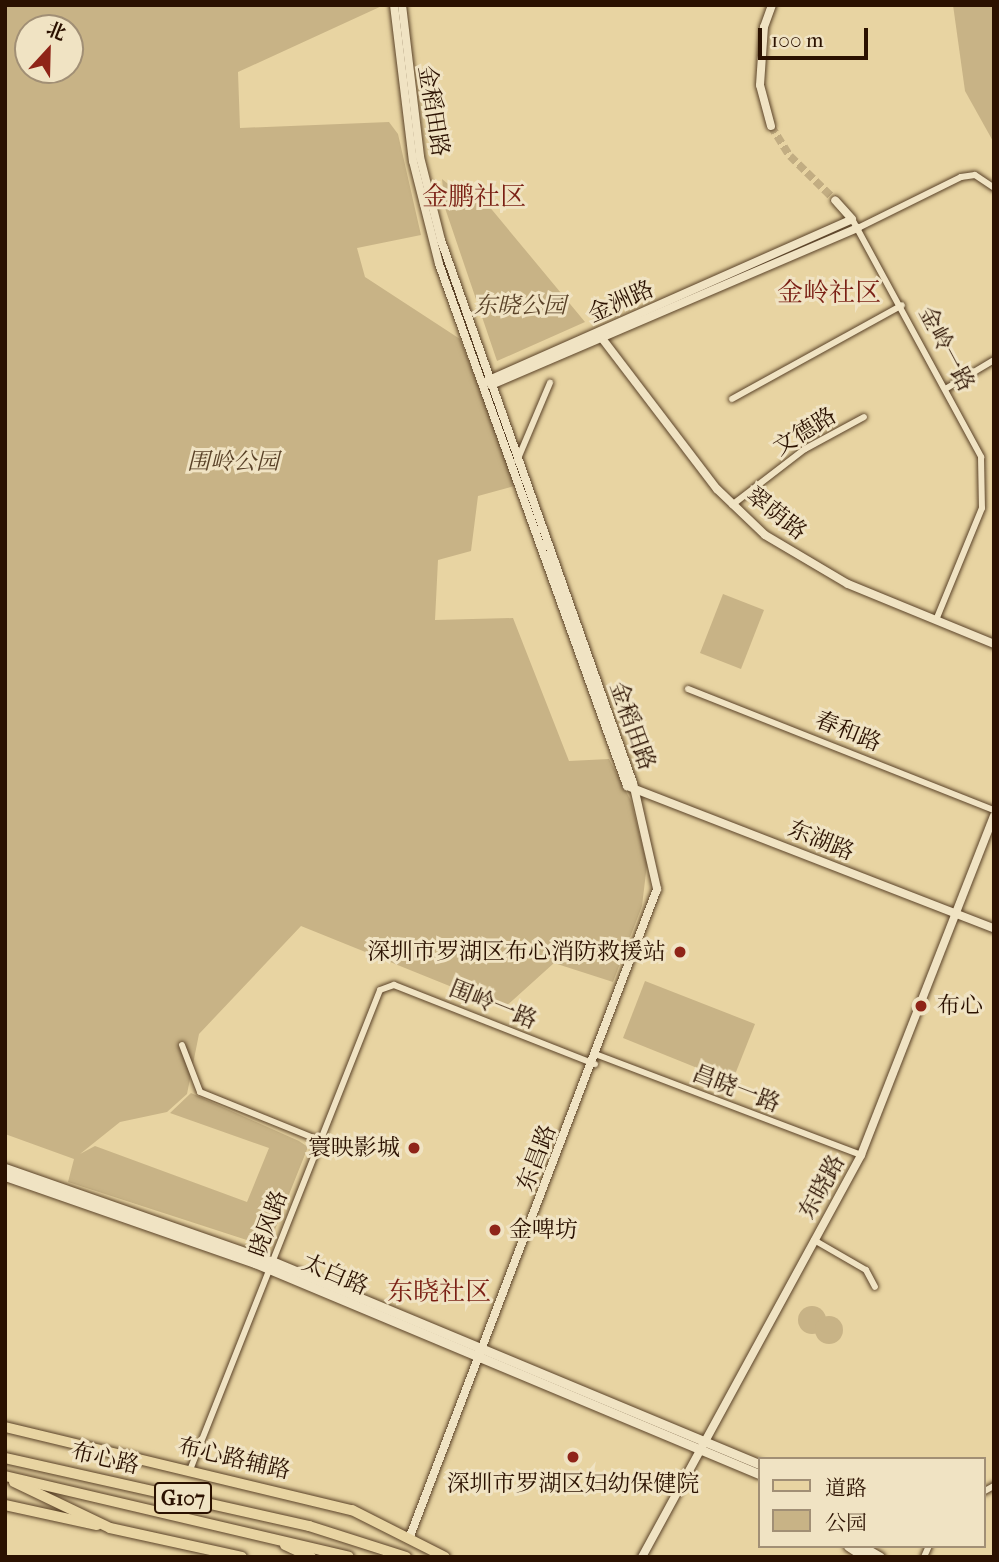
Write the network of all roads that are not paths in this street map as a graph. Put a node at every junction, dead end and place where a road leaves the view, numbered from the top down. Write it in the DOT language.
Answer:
graph roads {
  1 [pos="394,5"];
  2 [pos="402,5"];
  3 [pos="772,5"];
  4 [pos="771,126"];
  5 [pos="994,188"];
  6 [pos="835,200"];
  7 [pos="852,219"];
  8 [pos="864,220"];
  9 [pos="858,228"];
  10 [pos="902,305"];
  11 [pos="600,336"];
  12 [pos="994,360"];
  13 [pos="490,382"];
  14 [pos="550,383"];
  15 [pos="947,388"];
  16 [pos="732,400"];
  17 [pos="864,416"];
  18 [pos="517,461"];
  19 [pos="514,473"];
  20 [pos="732,505"];
  21 [pos="936,620"];
  22 [pos="994,645"];
  23 [pos="688,689"];
  24 [pos="633,789"];
  25 [pos="994,810"];
  26 [pos="994,817"];
  27 [pos="954,915"];
  28 [pos="994,928"];
  29 [pos="380,990"];
  30 [pos="182,1045"];
  31 [pos="598,1055"];
  32 [pos="594,1064"];
  33 [pos="319,1140"];
  34 [pos="862,1155"];
  35 [pos="5,1168"];
  36 [pos="5,1176"];
  37 [pos="814,1240"];
  38 [pos="272,1266"];
  39 [pos="875,1287"];
  40 [pos="482,1354"];
  41 [pos="5,1427"];
  42 [pos="705,1443"];
  43 [pos="5,1458"];
  44 [pos="758,1464"];
  45 [pos="190,1470"];
  46 [pos="758,1473"];
  47 [pos="5,1477"];
  48 [pos="5,1505"];
  49 [pos="110,1528"];
  50 [pos="260,1535"];
  51 [pos="410,1536"];
  52 [pos="359,1541"];
  53 [pos="864,1548"];
  54 [pos="243,1557"];
  55 [pos="311,1557"];
  56 [pos="349,1557"];
  57 [pos="395,1557"];
  58 [pos="407,1557"];
  59 [pos="445,1557"];
  60 [pos="642,1557"];
  61 [pos="880,1557"];
  1 -- 13 [label="street, 金稻田路"];
  2 -- 13 [label="street, 金稻田路"];
  3 -- 4 [label="street"];
  5 -- 8 [label="street"];
  6 -- 7 [label="street"];
  7 -- 8 [label="street"];
  7 -- 9 [label="street, 金岭一路"];
  7 -- 11 [label="street, 金洲路"];
  8 -- 9 [label="street"];
  9 -- 10 [label="street, 金岭一路"];
  9 -- 11 [label="street, 金洲路"];
  10 -- 15 [label="street, 金岭一路"];
  10 -- 16 [label="street"];
  11 -- 13 [label="street, 金洲路"];
  11 -- 20 [label="street, 翠荫路"];
  12 -- 15 [label="street"];
  13 -- 18 [label="street, 金稻田路"];
  13 -- 19 [label="street, 金稻田路"];
  14 -- 18 [label="street"];
  15 -- 21 [label="street, 金岭一路"];
  17 -- 20 [label="street, 文德路"];
  18 -- 19 [label="street"];
  18 -- 24 [label="street, 金稻田路"];
  19 -- 24 [label="street, 金稻田路"];
  20 -- 21 [label="street, 翠荫路"];
  21 -- 22 [label="street, 翠荫路"];
  23 -- 25 [label="street, 春和路"];
  24 -- 27 [label="street, 东湖路"];
  24 -- 31 [label="street, 东昌路"];
  26 -- 27 [label="street, 东晓路"];
  27 -- 28 [label="street, 东湖路"];
  27 -- 34 [label="street, 东晓路"];
  29 -- 32 [label="street, 围岭一路"];
  29 -- 33 [label="street, 晓风路"];
  30 -- 33 [label="street"];
  31 -- 32 [label="street, 东昌路"];
  31 -- 34 [label="street, 昌晓一路"];
  32 -- 40 [label="street, 东昌路"];
  33 -- 38 [label="street, 晓风路"];
  34 -- 37 [label="street, 东晓路"];
  35 -- 38 [label="main road, 太白路"];
  36 -- 38 [label="main road, 太白路"];
  37 -- 39 [label="street"];
  37 -- 42 [label="street, 东晓路"];
  38 -- 40 [label="main road, 太白路"];
  38 -- 45 [label="street, 晓风路"];
  40 -- 42 [label="main road, 太白路"];
  40 -- 51 [label="street, 东昌路"];
  41 -- 45 [label="main road, 布心路辅路"];
  42 -- 44 [label="main road, 太白路"];
  42 -- 46 [label="main road, 太白路"];
  42 -- 60 [label="street, 东晓路"];
  43 -- 52 [label="highway, 布心路 / G107"];
  45 -- 51 [label="main road, 布心路辅路"];
  47 -- 49 [label="highway, G107"];
  47 -- 50 [label="highway, 布心路"];
  48 -- 49 [label="main road"];
  49 -- 54 [label="highway, G107"];
  50 -- 55 [label="highway"];
  50 -- 56 [label="highway, 布心路"];
  51 -- 59 [label="main road, 布心路辅路"];
  52 -- 57 [label="highway, 布心路"];
  52 -- 58 [label="highway, 布心路 / G107"];
  53 -- 61 [label="main road"];
}
